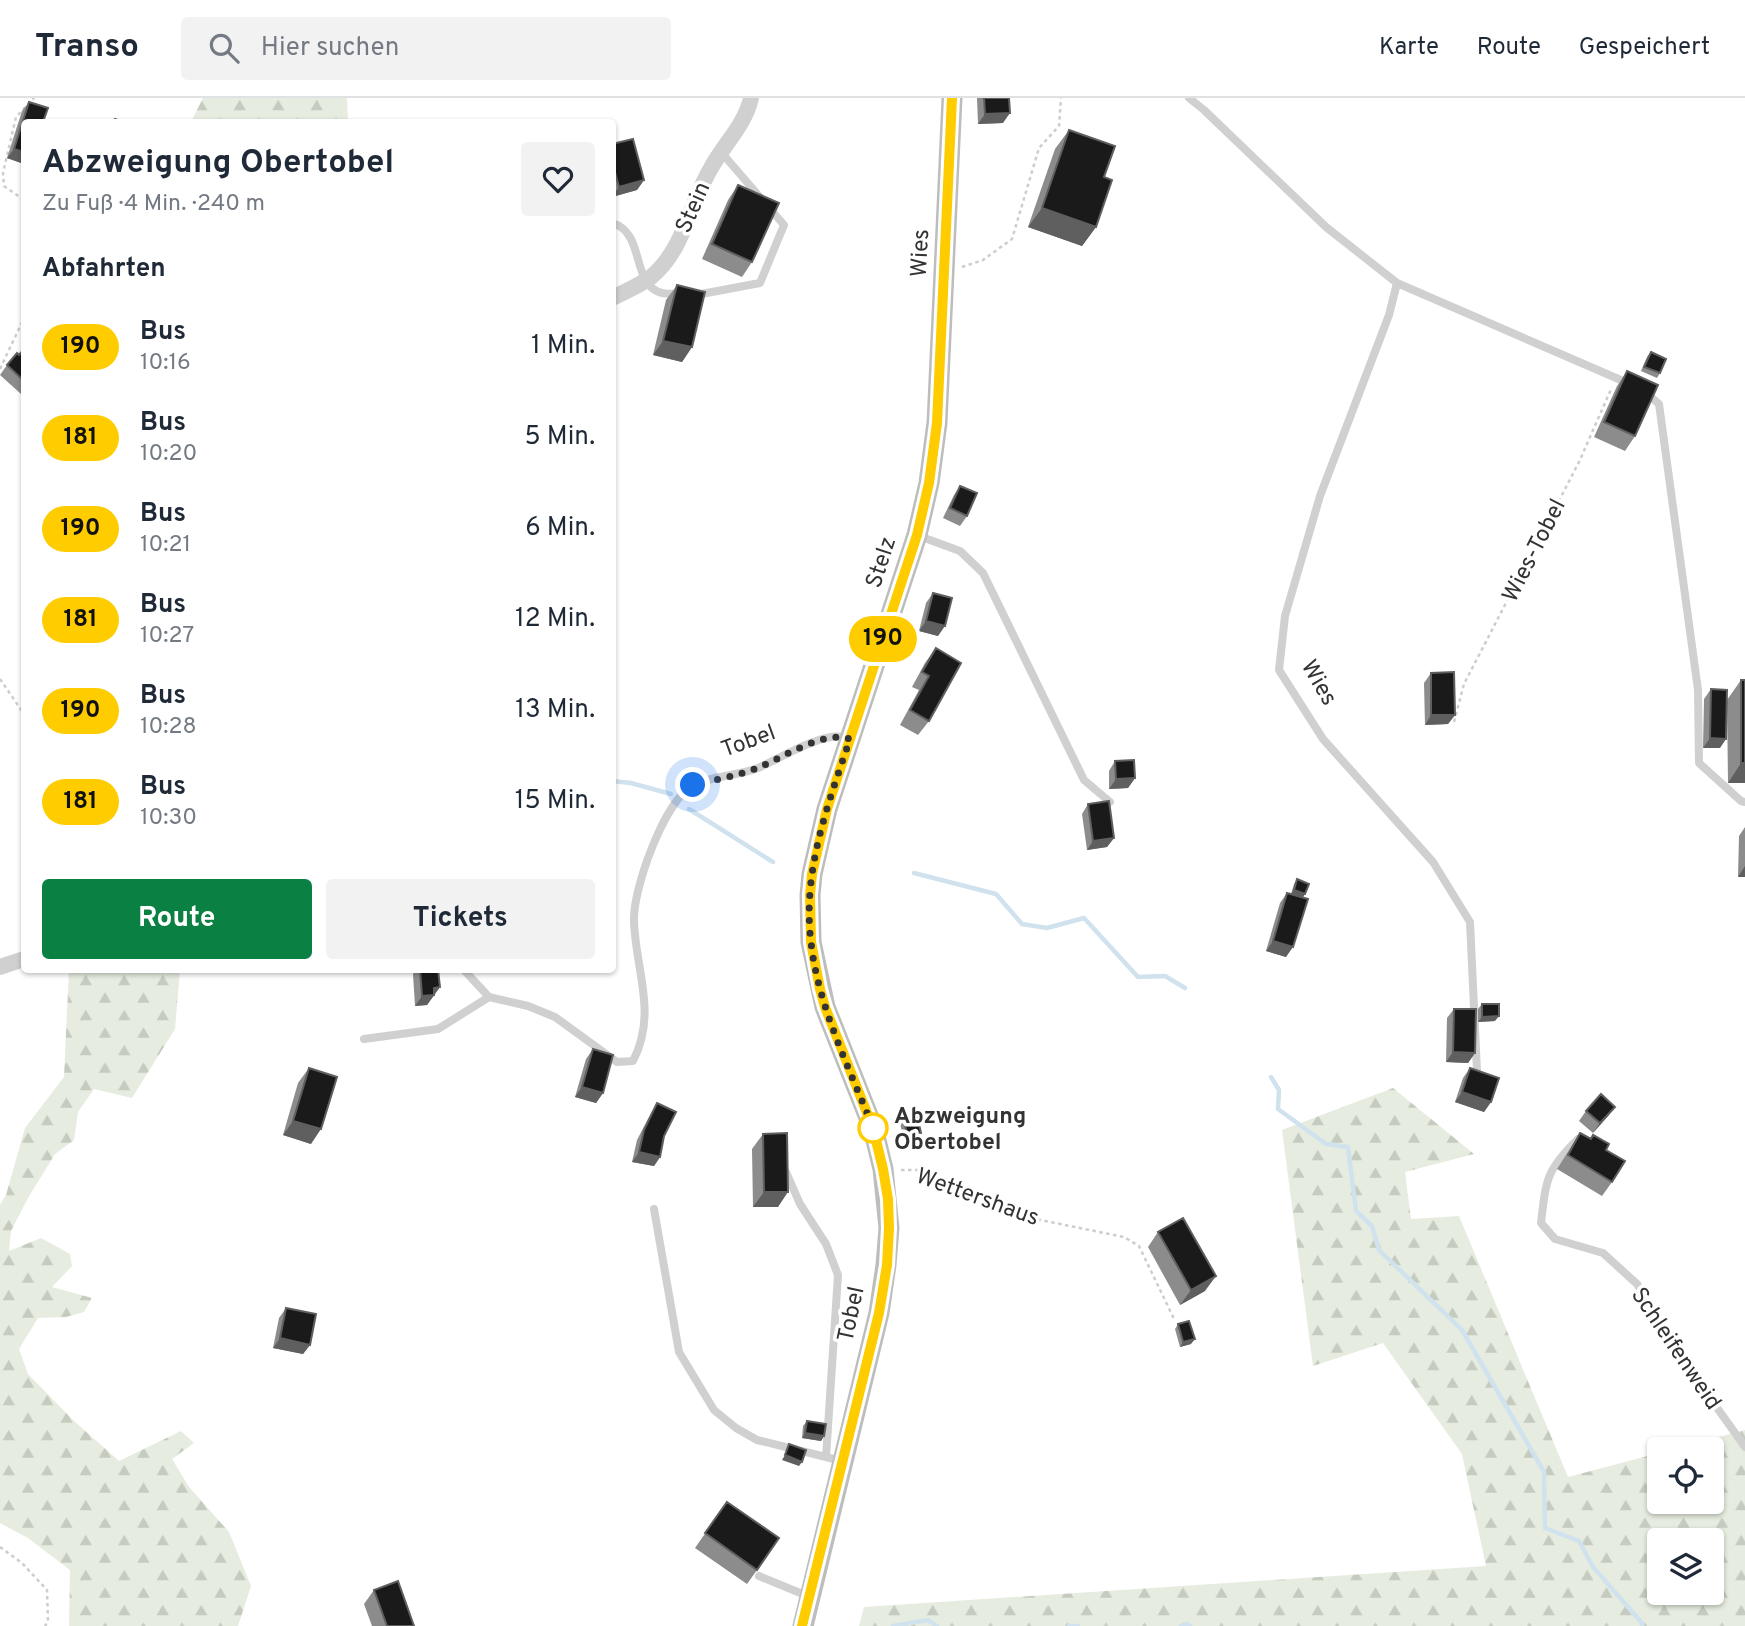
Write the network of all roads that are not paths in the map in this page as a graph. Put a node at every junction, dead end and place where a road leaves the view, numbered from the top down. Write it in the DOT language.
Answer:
graph roads {
  1 [pos="751,98"];
  2 [pos="953,98"];
  3 [pos="1189,98"];
  4 [pos="721,152"];
  5 [pos="616,224"];
  6 [pos="645,280"];
  7 [pos="1397,284"];
  8 [pos="616,296"];
  9 [pos="917,535"];
  10 [pos="850,739"];
  11 [pos="1110,802"];
  12 [pos="1745,802"];
  13 [pos="816,853"];
  14 [pos="21,960"];
  15 [pos="0,967"];
  16 [pos="467,973"];
  17 [pos="489,997"];
  18 [pos="364,1039"];
  19 [pos="1477,1071"];
  20 [pos="1578,1139"];
  21 [pos="786,1172"];
  22 [pos="654,1209"];
  23 [pos="1745,1447"];
  24 [pos="834,1459"];
  25 [pos="759,1576"];
  26 [pos="810,1597"];
  27 [pos="803,1626"];
  1 -- 4 [label="street, Stein"];
  2 -- 9 [label="main road, Wies"];
  3 -- 7 [label="lane"];
  4 -- 6 [label="street, Stein"];
  4 -- 6 [label="lane"];
  5 -- 6 [label="lane"];
  6 -- 8 [label="street, Stein"];
  7 -- 12 [label="lane"];
  7 -- 19 [label="lane, Wies"];
  9 -- 10 [label="main road, Stelz"];
  9 -- 11 [label="lane, Stelz"];
  10 -- 13 [label="main road, Stelz"];
  10 -- 17 [label="lane, Tobel"];
  13 -- 24 [label="main road, Tobel"];
  14 -- 15 [label="street"];
  16 -- 17 [label="lane"];
  17 -- 18 [label="lane"];
  20 -- 23 [label="lane, Schleifenweid"];
  21 -- 24 [label="lane"];
  22 -- 24 [label="lane"];
  24 -- 26 [label="main road, Tobel"];
  25 -- 26 [label="lane"];
  26 -- 27 [label="main road, Tobel"];
}
